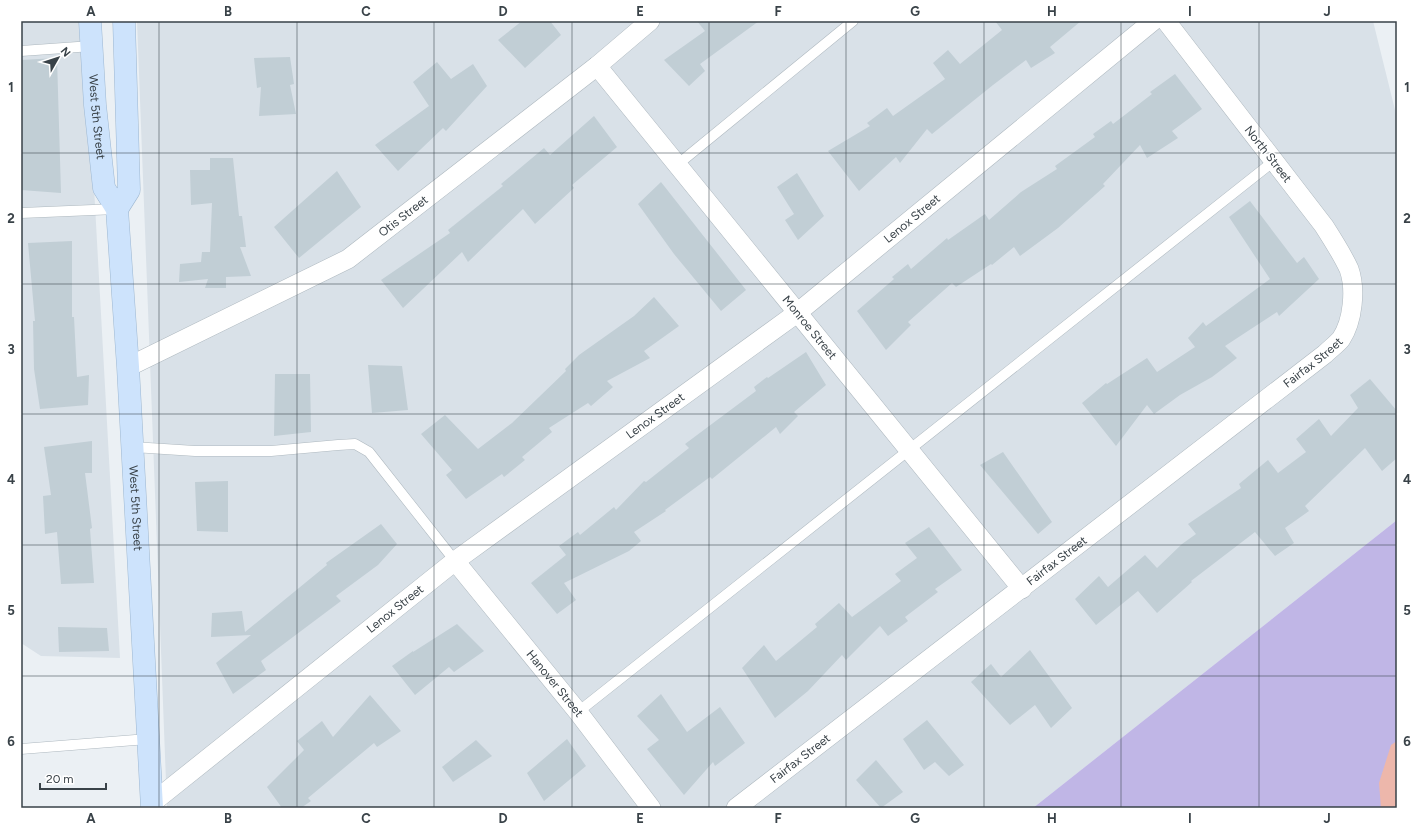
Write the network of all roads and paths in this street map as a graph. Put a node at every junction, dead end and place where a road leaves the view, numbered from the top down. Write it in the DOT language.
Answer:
graph roads {
  1 [pos="90,21"];
  2 [pos="124,21"];
  3 [pos="650,21"];
  4 [pos="853,21"];
  5 [pos="1153,21"];
  6 [pos="1166,21"];
  7 [pos="92,46"];
  8 [pos="21,51"];
  9 [pos="597,66"];
  10 [pos="1274,161"];
  11 [pos="677,165"];
  12 [pos="117,209"];
  13 [pos="21,213"];
  14 [pos="1353,296"];
  15 [pos="796,313"];
  16 [pos="128,367"];
  17 [pos="133,448"];
  18 [pos="909,451"];
  19 [pos="456,561"];
  20 [pos="1022,589"];
  21 [pos="578,712"];
  22 [pos="148,739"];
  23 [pos="21,749"];
  24 [pos="152,805"];
  25 [pos="651,808"];
  26 [pos="736,808"];
  1 -- 7 [label="main road, West 5th Street"];
  2 -- 12 [label="main road"];
  3 -- 9 [label="street, Otis Street"];
  4 -- 11 [label="lane"];
  5 -- 15 [label="street, Lenox Street"];
  6 -- 10 [label="street, North Street"];
  7 -- 8 [label="lane"];
  7 -- 12 [label="main road, West 5th Street"];
  9 -- 11 [label="street, Monroe Street"];
  9 -- 16 [label="street, Otis Street"];
  10 -- 14 [label="street, North Street"];
  10 -- 18 [label="lane"];
  11 -- 15 [label="street, Monroe Street"];
  12 -- 13 [label="lane"];
  12 -- 16 [label="main road, West 5th Street"];
  14 -- 20 [label="street, Fairfax Street"];
  15 -- 18 [label="street, Monroe Street"];
  15 -- 19 [label="street, Lenox Street"];
  16 -- 17 [label="main road, West 5th Street"];
  17 -- 19 [label="lane"];
  17 -- 22 [label="main road, West 5th Street"];
  18 -- 20 [label="street, Monroe Street"];
  18 -- 21 [label="lane"];
  19 -- 21 [label="street, Hanover Street"];
  19 -- 24 [label="street, Lenox Street"];
  20 -- 26 [label="street, Fairfax Street"];
  21 -- 25 [label="street, Hanover Street"];
  22 -- 23 [label="lane"];
  22 -- 24 [label="main road, West 5th Street"];
}
